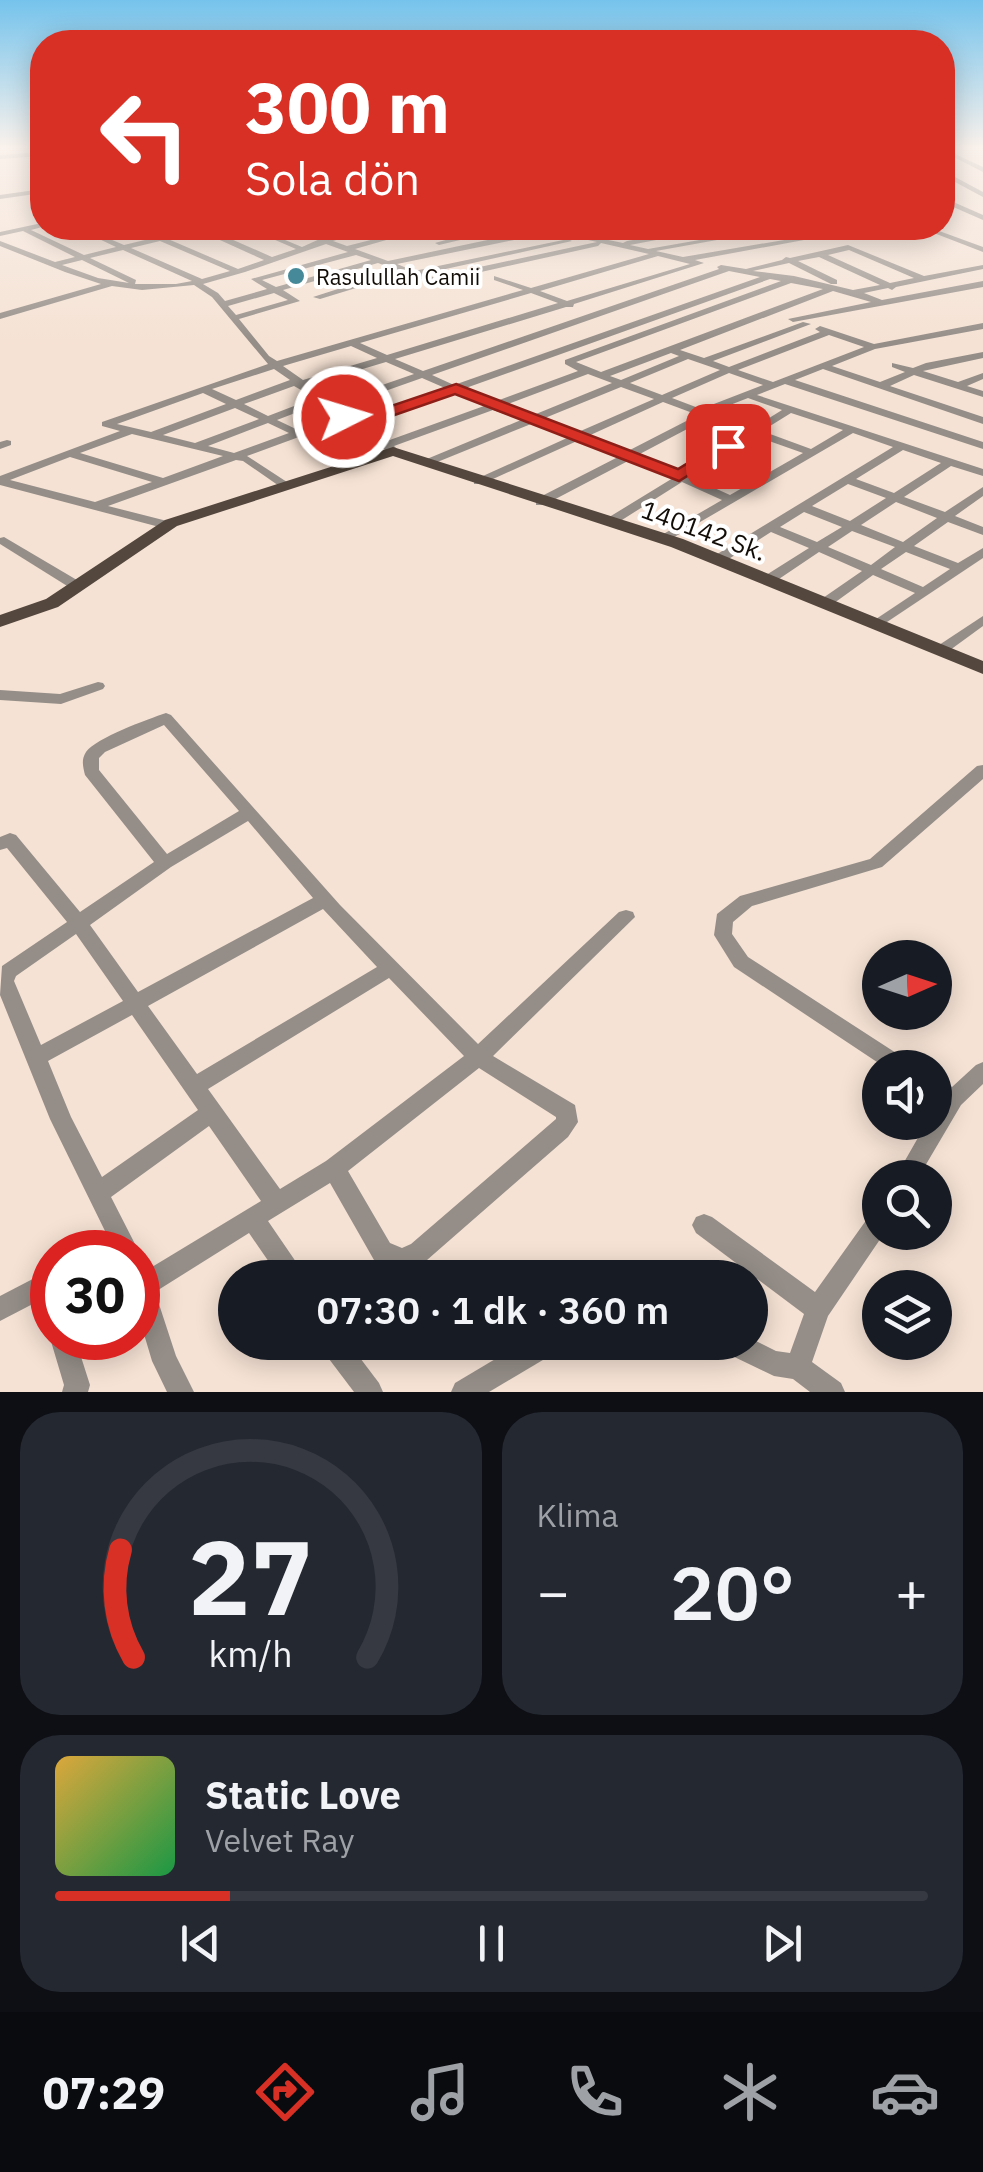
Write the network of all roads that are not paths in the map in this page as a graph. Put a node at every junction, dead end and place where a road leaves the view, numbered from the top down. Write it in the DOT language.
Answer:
graph roads {
  1 [pos="30,228"];
  2 [pos="24,229"];
  3 [pos="30,232"];
  4 [pos="0,234"];
  5 [pos="955,239"];
  6 [pos="48,240"];
  7 [pos="107,240"];
  8 [pos="152,240"];
  9 [pos="165,240"];
  10 [pos="231,240"];
  11 [pos="281,240"];
  12 [pos="323,240"];
  13 [pos="329,240"];
  14 [pos="378,240"];
  15 [pos="448,240"];
  16 [pos="501,240"];
  17 [pos="573,240"];
  18 [pos="594,240"];
  19 [pos="652,240"];
  20 [pos="679,240"];
  21 [pos="727,240"];
  22 [pos="793,240"];
  23 [pos="959,240"];
  24 [pos="492,242"];
  25 [pos="604,242"];
  26 [pos="0,243"];
  27 [pos="983,244"];
  28 [pos="621,245"];
  29 [pos="423,246"];
  30 [pos="123,247"];
  31 [pos="298,247"];
  32 [pos="739,249"];
  33 [pos="644,250"];
  34 [pos="349,251"];
  35 [pos="514,252"];
  36 [pos="436,253"];
  37 [pos="657,254"];
  38 [pos="819,254"];
  39 [pos="85,257"];
  40 [pos="276,258"];
  41 [pos="786,259"];
  42 [pos="682,260"];
  43 [pos="529,261"];
  44 [pos="374,262"];
  45 [pos="700,263"];
  46 [pos="56,264"];
  47 [pos="458,264"];
  48 [pos="586,265"];
  49 [pos="304,266"];
  50 [pos="983,267"];
  51 [pos="169,268"];
  52 [pos="729,268"];
  53 [pos="234,270"];
  54 [pos="746,270"];
  55 [pos="155,271"];
  56 [pos="601,271"];
  57 [pos="407,272"];
  58 [pos="141,275"];
  59 [pos="327,275"];
  60 [pos="773,275"];
  61 [pos="478,278"];
  62 [pos="496,278"];
  63 [pos="794,280"];
  64 [pos="924,280"];
  65 [pos="130,282"];
  66 [pos="197,282"];
  67 [pos="110,284"];
  68 [pos="636,284"];
  69 [pos="983,284"];
  70 [pos="351,286"];
  71 [pos="891,286"];
  72 [pos="834,288"];
  73 [pos="274,290"];
  74 [pos="948,290"];
  75 [pos="529,292"];
  76 [pos="856,293"];
  77 [pos="652,294"];
  78 [pos="914,296"];
  79 [pos="317,297"];
  80 [pos="879,302"];
  81 [pos="224,304"];
  82 [pos="688,304"];
  83 [pos="568,306"];
  84 [pos="706,312"];
  85 [pos="772,312"];
  86 [pos="590,315"];
  87 [pos="0,316"];
  88 [pos="446,316"];
  89 [pos="234,318"];
  90 [pos="793,320"];
  91 [pos="740,323"];
  92 [pos="806,324"];
  93 [pos="983,326"];
  94 [pos="480,327"];
  95 [pos="622,328"];
  96 [pos="828,332"];
  97 [pos="640,336"];
  98 [pos="517,340"];
  99 [pos="352,343"];
  100 [pos="874,347"];
  101 [pos="671,350"];
  102 [pos="549,354"];
  103 [pos="983,354"];
  104 [pos="687,356"];
  105 [pos="386,357"];
  106 [pos="568,362"];
  107 [pos="702,362"];
  108 [pos="896,365"];
  109 [pos="275,366"];
  110 [pos="824,366"];
  111 [pos="585,371"];
  112 [pos="914,371"];
  113 [pos="727,372"];
  114 [pos="418,374"];
  115 [pos="603,375"];
  116 [pos="983,376"];
  117 [pos="784,380"];
  118 [pos="623,382"];
  119 [pos="296,384"];
  120 [pos="770,384"];
  121 [pos="880,386"];
  122 [pos="203,388"];
  123 [pos="456,388"];
  124 [pos="962,388"];
  125 [pos="899,393"];
  126 [pos="745,394"];
  127 [pos="983,394"];
  128 [pos="662,397"];
  129 [pos="235,403"];
  130 [pos="325,404"];
  131 [pos="935,404"];
  132 [pos="491,405"];
  133 [pos="790,409"];
  134 [pos="870,409"];
  135 [pos="705,413"];
  136 [pos="264,420"];
  137 [pos="349,420"];
  138 [pos="530,420"];
  139 [pos="904,420"];
  140 [pos="983,421"];
  141 [pos="852,429"];
  142 [pos="752,430"];
  143 [pos="130,431"];
  144 [pos="299,434"];
  145 [pos="150,436"];
  146 [pos="874,436"];
  147 [pos="576,437"];
  148 [pos="195,446"];
  149 [pos="902,446"];
  150 [pos="983,446"];
  151 [pos="394,451"];
  152 [pos="807,451"];
  153 [pos="69,453"];
  154 [pos="624,456"];
  155 [pos="239,457"];
  156 [pos="950,462"];
  157 [pos="426,463"];
  158 [pos="981,471"];
  159 [pos="679,476"];
  160 [pos="0,480"];
  161 [pos="848,480"];
  162 [pos="166,482"];
  163 [pos="478,482"];
  164 [pos="18,485"];
  165 [pos="286,486"];
  166 [pos="983,491"];
  167 [pos="0,496"];
  168 [pos="897,498"];
  169 [pos="730,500"];
  170 [pos="540,502"];
  171 [pos="96,506"];
  172 [pos="803,507"];
  173 [pos="948,518"];
  174 [pos="610,522"];
  175 [pos="167,525"];
  176 [pos="854,526"];
  177 [pos="770,527"];
  178 [pos="983,531"];
  179 [pos="664,539"];
  180 [pos="4,541"];
  181 [pos="907,546"];
  182 [pos="818,550"];
  183 [pos="983,552"];
  184 [pos="720,560"];
  185 [pos="959,568"];
  186 [pos="869,572"];
  187 [pos="768,580"];
  188 [pos="77,586"];
  189 [pos="924,592"];
  190 [pos="824,602"];
  191 [pos="983,620"];
  192 [pos="0,621"];
  193 [pos="878,624"];
  194 [pos="941,650"];
  195 [pos="983,668"];
  196 [pos="98,686"];
  197 [pos="0,695"];
  198 [pos="983,770"];
  199 [pos="250,812"];
  200 [pos="0,844"];
  201 [pos="165,863"];
  202 [pos="325,900"];
  203 [pos="626,917"];
  204 [pos="80,925"];
  205 [pos="389,969"];
  206 [pos="134,1004"];
  207 [pos="8,1014"];
  208 [pos="876,1050"];
  209 [pos="39,1056"];
  210 [pos="478,1057"];
  211 [pos="983,1071"];
  212 [pos="194,1088"];
  213 [pos="952,1088"];
  214 [pos="210,1113"];
  215 [pos="334,1168"];
  216 [pos="98,1192"];
  217 [pos="276,1204"];
  218 [pos="253,1220"];
  219 [pos="704,1226"];
  220 [pos="116,1230"];
  221 [pos="862,1246"];
  222 [pos="282,1260"];
  223 [pos="160,1271"];
  224 [pos="30,1297"];
  225 [pos="0,1308"];
  226 [pos="818,1309"];
  227 [pos="160,1345"];
  228 [pos="70,1360"];
  229 [pos="346,1360"];
  230 [pos="518,1360"];
  231 [pos="768,1360"];
  232 [pos="798,1366"];
  233 [pos="75,1392"];
  234 [pos="181,1392"];
  235 [pos="370,1392"];
  236 [pos="464,1392"];
  237 [pos="832,1392"];
  1 -- 2 [label="street"];
  2 -- 3 [label="street"];
  2 -- 4 [label="street"];
  5 -- 23 [label="street"];
  6 -- 39 [label="street"];
  7 -- 30 [label="street"];
  8 -- 30 [label="street"];
  9 -- 53 [label="street"];
  10 -- 40 [label="street"];
  11 -- 31 [label="street"];
  12 -- 31 [label="street"];
  13 -- 34 [label="street"];
  14 -- 34 [label="street"];
  15 -- 29 [label="street"];
  16 -- 24 [label="street"];
  17 -- 35 [label="street"];
  18 -- 25 [label="street"];
  19 -- 28 [label="street"];
  20 -- 33 [label="street"];
  21 -- 32 [label="street"];
  22 -- 32 [label="street"];
  23 -- 27 [label="street"];
  23 -- 27 [label="street"];
  24 -- 35 [label="street"];
  24 -- 36 [label="street"];
  25 -- 28 [label="street"];
  25 -- 43 [label="street"];
  26 -- 46 [label="street"];
  28 -- 33 [label="street"];
  28 -- 62 [label="street"];
  29 -- 36 [label="street"];
  29 -- 44 [label="street"];
  30 -- 39 [label="street"];
  30 -- 51 [label="street"];
  31 -- 40 [label="street"];
  32 -- 42 [label="street"];
  33 -- 37 [label="street"];
  34 -- 44 [label="street"];
  34 -- 49 [label="street"];
  35 -- 43 [label="street"];
  35 -- 47 [label="street"];
  36 -- 44 [label="street"];
  36 -- 47 [label="street"];
  37 -- 42 [label="street"];
  37 -- 56 [label="street"];
  38 -- 41 [label="street"];
  38 -- 64 [label="street"];
  38 -- 71 [label="street"];
  39 -- 46 [label="street"];
  39 -- 65 [label="street"];
  40 -- 49 [label="street"];
  40 -- 53 [label="street"];
  41 -- 54 [label="street"];
  41 -- 76 [label="street"];
  42 -- 45 [label="street"];
  43 -- 61 [label="street"];
  44 -- 57 [label="street"];
  44 -- 59 [label="street"];
  45 -- 52 [label="street"];
  45 -- 68 [label="street"];
  46 -- 67 [label="street"];
  47 -- 57 [label="street"];
  47 -- 61 [label="street"];
  48 -- 56 [label="street"];
  49 -- 59 [label="street"];
  49 -- 73 [label="street"];
  50 -- 64 [label="street"];
  51 -- 55 [label="street"];
  51 -- 66 [label="street"];
  52 -- 54 [label="street"];
  52 -- 77 [label="street"];
  53 -- 66 [label="street"];
  54 -- 60 [label="street"];
  56 -- 68 [label="street"];
  56 -- 75 [label="street"];
  57 -- 61 [label="street"];
  57 -- 70 [label="street"];
  58 -- 65 [label="street"];
  59 -- 70 [label="street"];
  59 -- 73 [label="street"];
  60 -- 63 [label="street"];
  60 -- 82 [label="street"];
  61 -- 62 [label="street"];
  62 -- 75 [label="street"];
  63 -- 72 [label="street"];
  63 -- 84 [label="street"];
  64 -- 71 [label="street"];
  64 -- 74 [label="street"];
  65 -- 66 [label="street"];
  65 -- 67 [label="street"];
  66 -- 81 [label="street"];
  67 -- 87 [label="street"];
  68 -- 83 [label="street"];
  69 -- 74 [label="street"];
  70 -- 79 [label="street"];
  71 -- 76 [label="street"];
  71 -- 78 [label="street"];
  72 -- 76 [label="street"];
  72 -- 85 [label="street"];
  73 -- 81 [label="street"];
  73 -- 89 [label="street"];
  74 -- 78 [label="street"];
  75 -- 83 [label="street"];
  75 -- 88 [label="street"];
  76 -- 80 [label="street"];
  77 -- 82 [label="street"];
  77 -- 86 [label="street"];
  78 -- 80 [label="street"];
  80 -- 90 [label="street"];
  81 -- 89 [label="street"];
  82 -- 95 [label="street"];
  83 -- 86 [label="street"];
  83 -- 94 [label="street"];
  84 -- 91 [label="street"];
  84 -- 97 [label="street"];
  85 -- 90 [label="street"];
  85 -- 91 [label="street"];
  86 -- 95 [label="street"];
  86 -- 98 [label="street"];
  88 -- 94 [label="street"];
  88 -- 99 [label="street"];
  89 -- 109 [label="street"];
  90 -- 92 [label="street"];
  91 -- 101 [label="street"];
  92 -- 96 [label="street"];
  92 -- 107 [label="street"];
  93 -- 100 [label="street"];
  94 -- 98 [label="street"];
  94 -- 105 [label="street"];
  95 -- 97 [label="street"];
  95 -- 102 [label="street"];
  96 -- 100 [label="street"];
  96 -- 113 [label="street"];
  97 -- 106 [label="street"];
  98 -- 102 [label="street"];
  98 -- 114 [label="street"];
  99 -- 105 [label="street"];
  99 -- 109 [label="street"];
  100 -- 110 [label="street"];
  101 -- 104 [label="street"];
  101 -- 115 [label="street"];
  102 -- 106 [label="street"];
  102 -- 123 [label="street"];
  103 -- 112 [label="street"];
  104 -- 107 [label="street"];
  104 -- 118 [label="street"];
  105 -- 114 [label="street"];
  105 -- 119 [label="street"];
  106 -- 111 [label="street"];
  107 -- 113 [label="street"];
  108 -- 112 [label="street"];
  109 -- 119 [label="street"];
  109 -- 122 [label="street"];
  110 -- 117 [label="street"];
  110 -- 121 [label="street"];
  111 -- 115 [label="street"];
  111 -- 132 [label="street"];
  112 -- 121 [label="street"];
  112 -- 124 [label="street"];
  113 -- 120 [label="street"];
  113 -- 128 [label="street"];
  114 -- 123 [label="street"];
  114 -- 130 [label="street"];
  115 -- 118 [label="street"];
  116 -- 124 [label="street"];
  117 -- 120 [label="street"];
  117 -- 134 [label="street"];
  118 -- 128 [label="street"];
  118 -- 138 [label="street"];
  119 -- 129 [label="street"];
  119 -- 130 [label="street"];
  120 -- 126 [label="street"];
  121 -- 125 [label="street"];
  122 -- 129 [label="street"];
  122 -- 143 [label="street"];
  123 -- 132 [label="street"];
  123 -- 137 [label="street"];
  124 -- 127 [label="street"];
  124 -- 131 [label="street"];
  125 -- 131 [label="street"];
  125 -- 134 [label="street"];
  126 -- 133 [label="street"];
  126 -- 135 [label="street"];
  128 -- 135 [label="street"];
  128 -- 147 [label="street"];
  129 -- 136 [label="street"];
  129 -- 145 [label="street"];
  130 -- 136 [label="street"];
  130 -- 137 [label="street"];
  131 -- 140 [label="street"];
  132 -- 138 [label="street"];
  132 -- 151 [label="street"];
  133 -- 141 [label="street"];
  133 -- 142 [label="street"];
  134 -- 139 [label="street"];
  135 -- 142 [label="street"];
  135 -- 154 [label="street"];
  136 -- 144 [label="street"];
  136 -- 148 [label="street"];
  137 -- 144 [label="street"];
  137 -- 151 [label="street"];
  138 -- 147 [label="street"];
  138 -- 157 [label="street"];
  139 -- 146 [label="street"];
  139 -- 150 [label="street"];
  141 -- 146 [label="street"];
  141 -- 152 [label="street"];
  142 -- 152 [label="street"];
  142 -- 159 [label="street"];
  143 -- 145 [label="street"];
  143 -- 153 [label="street"];
  144 -- 155 [label="street"];
  145 -- 148 [label="street"];
  146 -- 149 [label="street"];
  147 -- 154 [label="street"];
  147 -- 163 [label="street"];
  148 -- 155 [label="street"];
  149 -- 156 [label="street"];
  149 -- 161 [label="street"];
  151 -- 157 [label="main road, 140142 Sk."];
  151 -- 165 [label="main road"];
  152 -- 169 [label="street"];
  153 -- 160 [label="street"];
  153 -- 162 [label="street"];
  154 -- 159 [label="street"];
  154 -- 170 [label="street"];
  155 -- 162 [label="street"];
  155 -- 165 [label="street"];
  156 -- 158 [label="street"];
  156 -- 168 [label="street"];
  157 -- 163 [label="main road, 140142 Sk."];
  159 -- 169 [label="street"];
  159 -- 174 [label="street"];
  160 -- 164 [label="street"];
  161 -- 168 [label="street"];
  161 -- 172 [label="street"];
  162 -- 171 [label="street"];
  163 -- 170 [label="main road, 140142 Sk."];
  164 -- 167 [label="street"];
  164 -- 171 [label="street"];
  165 -- 175 [label="main road"];
  166 -- 173 [label="street"];
  168 -- 173 [label="street"];
  168 -- 176 [label="street"];
  169 -- 179 [label="street"];
  170 -- 174 [label="main road, 140142 Sk."];
  171 -- 175 [label="street"];
  172 -- 176 [label="street"];
  172 -- 177 [label="street"];
  173 -- 178 [label="street"];
  173 -- 181 [label="street"];
  174 -- 179 [label="main road, 140142 Sk."];
  175 -- 188 [label="main road"];
  176 -- 181 [label="street"];
  176 -- 182 [label="street"];
  177 -- 182 [label="street"];
  177 -- 184 [label="street"];
  179 -- 184 [label="main road, 140142 Sk."];
  180 -- 188 [label="street"];
  181 -- 185 [label="street"];
  181 -- 186 [label="street"];
  182 -- 186 [label="street"];
  182 -- 187 [label="street"];
  183 -- 185 [label="street"];
  184 -- 187 [label="main road, 140142 Sk."];
  185 -- 189 [label="street"];
  186 -- 189 [label="street"];
  186 -- 190 [label="street"];
  187 -- 190 [label="main road, 140142 Sk."];
  188 -- 192 [label="main road"];
  189 -- 193 [label="street"];
  190 -- 193 [label="main road, 140142 Sk."];
  191 -- 194 [label="street"];
  193 -- 194 [label="main road, 140142 Sk."];
  194 -- 195 [label="main road, 140142 Sk."];
  196 -- 197 [label="street"];
  198 -- 208 [label="street"];
  199 -- 201 [label="street"];
  199 -- 201 [label="street"];
  199 -- 202 [label="street"];
  200 -- 204 [label="street"];
  201 -- 204 [label="street"];
  202 -- 205 [label="street"];
  202 -- 206 [label="street"];
  203 -- 210 [label="street"];
  204 -- 206 [label="street"];
  204 -- 207 [label="street"];
  205 -- 210 [label="street"];
  205 -- 212 [label="street"];
  206 -- 209 [label="street"];
  206 -- 212 [label="street"];
  207 -- 209 [label="street"];
  209 -- 216 [label="street"];
  210 -- 215 [label="street"];
  210 -- 215 [label="street"];
  211 -- 213 [label="street"];
  212 -- 214 [label="street"];
  214 -- 216 [label="street"];
  214 -- 217 [label="street"];
  215 -- 217 [label="street"];
  216 -- 220 [label="street"];
  217 -- 218 [label="street"];
  218 -- 222 [label="street"];
  218 -- 223 [label="street"];
  219 -- 226 [label="street"];
  221 -- 226 [label="street"];
  224 -- 225 [label="street"];
  226 -- 232 [label="street"];
  227 -- 234 [label="street"];
  228 -- 233 [label="street"];
  229 -- 235 [label="street"];
  230 -- 236 [label="street"];
  231 -- 232 [label="street"];
  232 -- 237 [label="street"];
}
